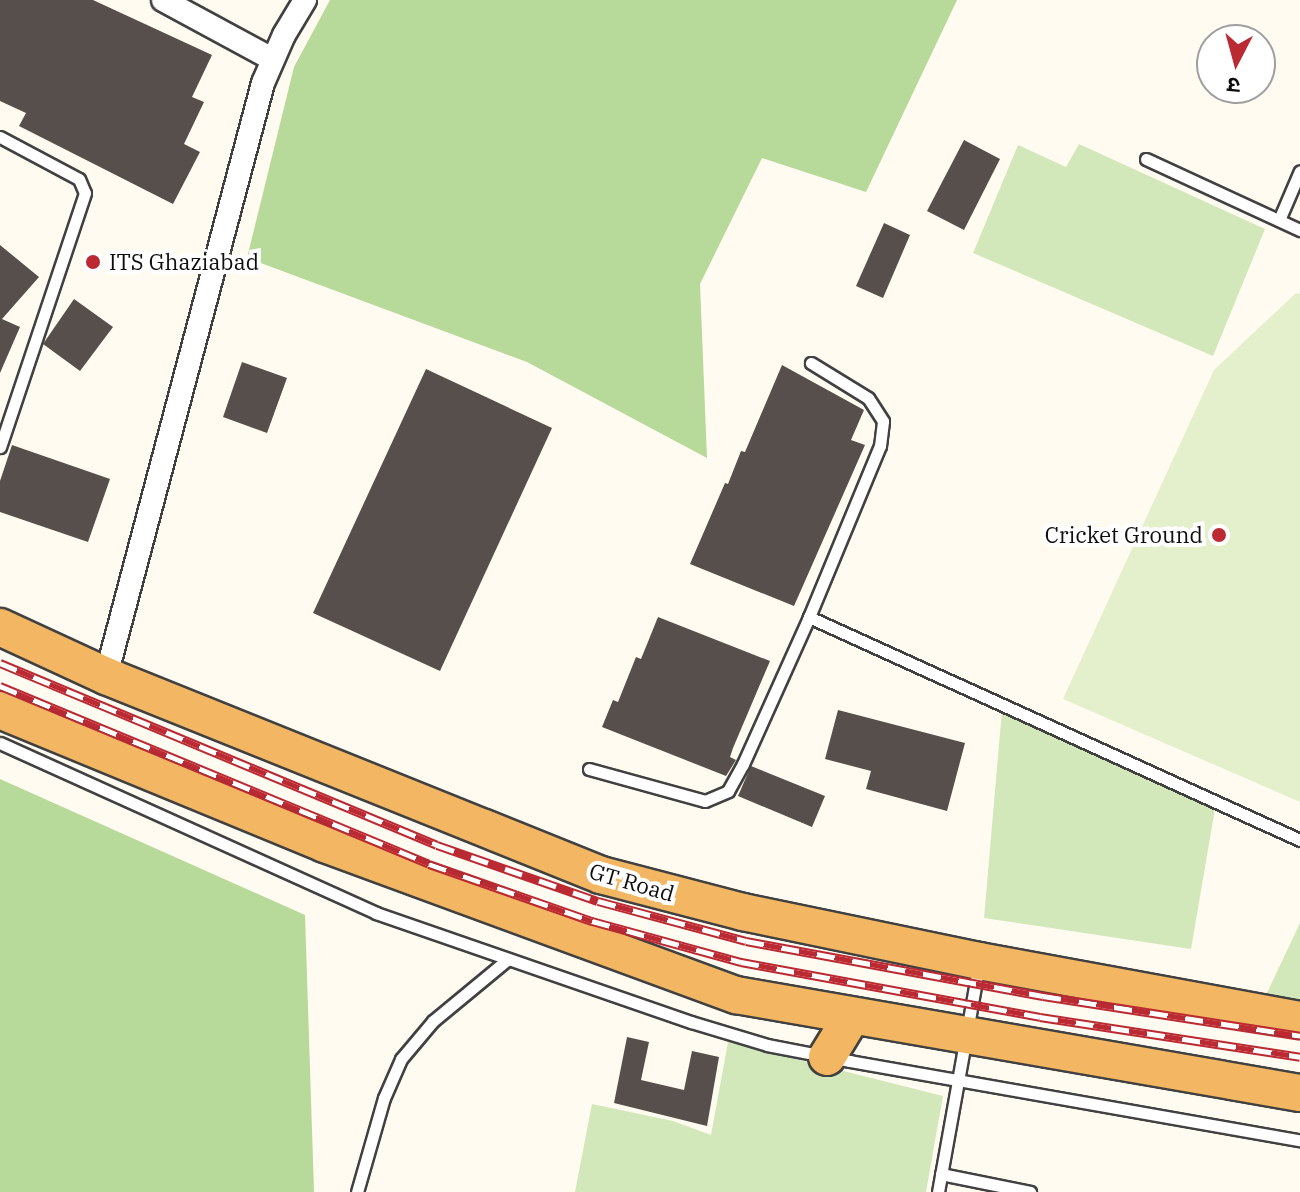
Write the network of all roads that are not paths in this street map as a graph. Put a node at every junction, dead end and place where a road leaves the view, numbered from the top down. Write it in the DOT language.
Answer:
graph roads {
  1 [pos="163,0"];
  2 [pos="305,0"];
  3 [pos="272,59"];
  4 [pos="0,137"];
  5 [pos="1146,159"];
  6 [pos="1300,171"];
  7 [pos="1279,220"];
  8 [pos="1300,230"];
  9 [pos="811,363"];
  10 [pos="0,447"];
  11 [pos="809,617"];
  12 [pos="0,627"];
  13 [pos="106,676"];
  14 [pos="0,710"];
  15 [pos="0,743"];
  16 [pos="589,769"];
  17 [pos="1300,840"];
  18 [pos="508,959"];
  19 [pos="979,961"];
  20 [pos="852,1016"];
  21 [pos="1300,1020"];
  22 [pos="965,1037"];
  23 [pos="827,1057"];
  24 [pos="957,1081"];
  25 [pos="1300,1093"];
  26 [pos="1300,1140"];
  27 [pos="941,1174"];
  28 [pos="357,1192"];
  29 [pos="938,1192"];
  30 [pos="1030,1192"];
  1 -- 3 [label="street"];
  2 -- 3 [label="street"];
  3 -- 13 [label="street"];
  4 -- 10 [label="lane"];
  5 -- 7 [label="lane"];
  6 -- 7 [label="lane"];
  7 -- 8 [label="lane"];
  9 -- 11 [label="lane"];
  11 -- 16 [label="lane"];
  11 -- 17 [label="lane"];
  12 -- 13 [label="highway, GT Road"];
  13 -- 19 [label="highway, GT Road"];
  14 -- 20 [label="highway"];
  15 -- 18 [label="lane"];
  18 -- 23 [label="lane"];
  18 -- 28 [label="lane"];
  19 -- 21 [label="highway, GT Road"];
  19 -- 22 [label="lane"];
  20 -- 22 [label="highway"];
  20 -- 23 [label="highway"];
  22 -- 24 [label="lane"];
  22 -- 25 [label="highway"];
  23 -- 24 [label="lane"];
  24 -- 26 [label="lane"];
  24 -- 27 [label="lane"];
  27 -- 29 [label="lane"];
  27 -- 30 [label="lane"];
}
